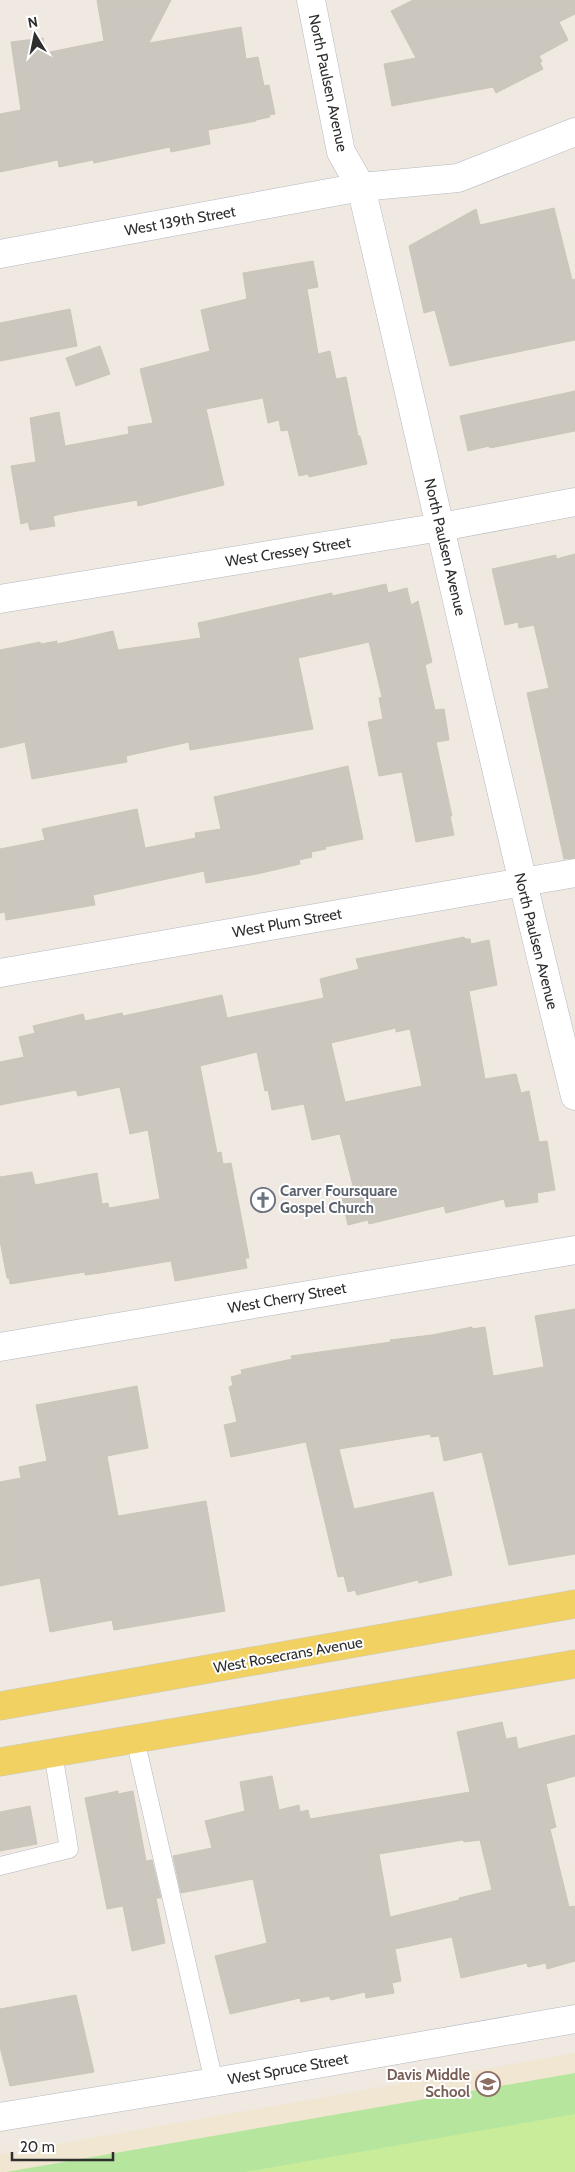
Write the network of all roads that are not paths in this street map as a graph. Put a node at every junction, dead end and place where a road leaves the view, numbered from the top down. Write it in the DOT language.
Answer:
graph roads {
  1 [pos="312,1"];
  2 [pos="575,132"];
  3 [pos="361,188"];
  4 [pos="0,254"];
  5 [pos="575,502"];
  6 [pos="441,526"];
  7 [pos="0,599"];
  8 [pos="575,873"];
  9 [pos="521,882"];
  10 [pos="0,973"];
  11 [pos="575,1096"];
  12 [pos="575,1250"];
  13 [pos="0,1346"];
  14 [pos="575,1604"];
  15 [pos="575,1664"];
  16 [pos="0,1706"];
  17 [pos="135,1740"];
  18 [pos="53,1754"];
  19 [pos="0,1762"];
  20 [pos="0,1866"];
  21 [pos="575,2019"];
  22 [pos="214,2082"];
  23 [pos="0,2117"];
  1 -- 3 [label="street, North Paulsen Avenue"];
  2 -- 3 [label="street, West 139th Street"];
  3 -- 4 [label="street, West 139th Street"];
  3 -- 6 [label="street, North Paulsen Avenue"];
  5 -- 6 [label="street, West Cressey Street"];
  6 -- 7 [label="street, West Cressey Street"];
  6 -- 9 [label="street, North Paulsen Avenue"];
  8 -- 9 [label="street, West Plum Street"];
  9 -- 10 [label="street, West Plum Street"];
  9 -- 11 [label="street, North Paulsen Avenue"];
  12 -- 13 [label="street, West Cherry Street"];
  14 -- 16 [label="main road, West Rosecrans Avenue"];
  15 -- 17 [label="main road"];
  17 -- 18 [label="main road"];
  17 -- 22 [label="lane"];
  18 -- 19 [label="main road"];
  18 -- 20 [label="lane"];
  21 -- 22 [label="street, West Spruce Street"];
  22 -- 23 [label="street, West Spruce Street"];
}
